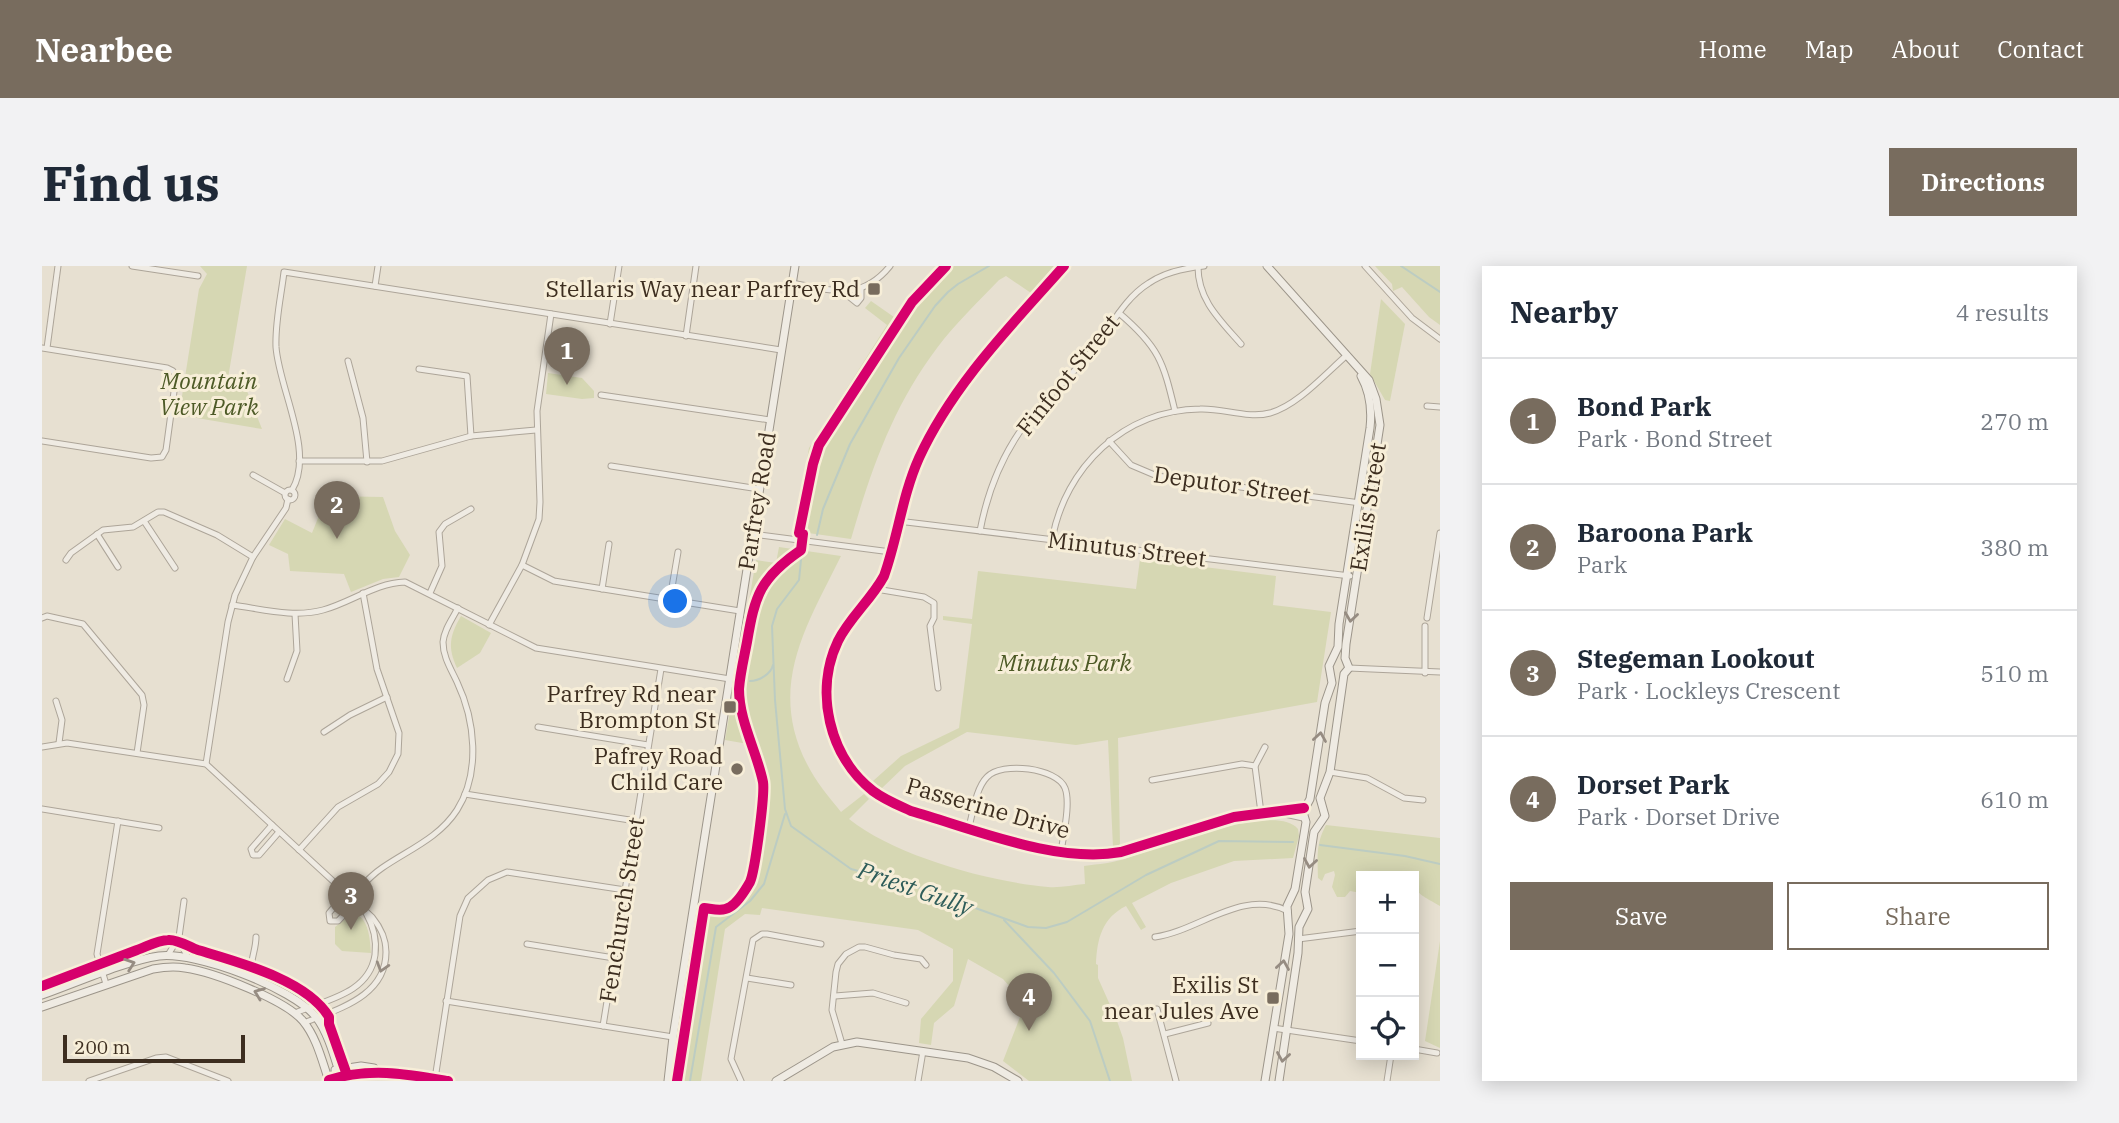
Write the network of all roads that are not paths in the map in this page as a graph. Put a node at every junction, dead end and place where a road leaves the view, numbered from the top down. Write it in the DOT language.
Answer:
graph roads {
  1 [pos="58,266"];
  2 [pos="132,266"];
  3 [pos="378,266"];
  4 [pos="619,266"];
  5 [pos="696,266"];
  6 [pos="794,266"];
  7 [pos="890,266"];
  8 [pos="1064,266"];
  9 [pos="1205,266"];
  10 [pos="1267,266"];
  11 [pos="1365,266"];
  12 [pos="1198,267"];
  13 [pos="198,276"];
  14 [pos="792,284"];
  15 [pos="375,286"];
  16 [pos="861,289"];
  17 [pos="842,291"];
  18 [pos="1119,313"];
  19 [pos="551,314"];
  20 [pos="610,324"];
  21 [pos="686,336"];
  22 [pos="1440,339"];
  23 [pos="1241,344"];
  24 [pos="45,348"];
  25 [pos="781,349"];
  26 [pos="1346,355"];
  27 [pos="348,361"];
  28 [pos="1354,363"];
  29 [pos="419,369"];
  30 [pos="601,395"];
  31 [pos="1427,406"];
  32 [pos="1440,407"];
  33 [pos="1175,411"];
  34 [pos="770,420"];
  35 [pos="536,430"];
  36 [pos="471,436"];
  37 [pos="42,441"];
  38 [pos="1109,441"];
  39 [pos="299,461"];
  40 [pos="367,462"];
  41 [pos="611,466"];
  42 [pos="253,475"];
  43 [pos="759,489"];
  44 [pos="288,494"];
  45 [pos="1358,503"];
  46 [pos="1368,504"];
  47 [pos="471,509"];
  48 [pos="144,521"];
  49 [pos="898,521"];
  50 [pos="981,531"];
  51 [pos="1440,533"];
  52 [pos="97,534"];
  53 [pos="753,534"];
  54 [pos="1052,540"];
  55 [pos="609,544"];
  56 [pos="678,552"];
  57 [pos="891,552"];
  58 [pos="253,557"];
  59 [pos="66,561"];
  60 [pos="523,565"];
  61 [pos="118,567"];
  62 [pos="175,568"];
  63 [pos="1347,576"];
  64 [pos="1357,577"];
  65 [pos="1432,587"];
  66 [pos="1440,588"];
  67 [pos="603,589"];
  68 [pos="876,589"];
  69 [pos="363,593"];
  70 [pos="430,593"];
  71 [pos="670,599"];
  72 [pos="232,605"];
  73 [pos="458,608"];
  74 [pos="740,611"];
  75 [pos="295,614"];
  76 [pos="42,618"];
  77 [pos="1427,618"];
  78 [pos="489,625"];
  79 [pos="1425,626"];
  80 [pos="1334,658"];
  81 [pos="1345,658"];
  82 [pos="661,669"];
  83 [pos="1331,671"];
  84 [pos="1347,671"];
  85 [pos="1440,672"];
  86 [pos="1425,673"];
  87 [pos="287,679"];
  88 [pos="730,679"];
  89 [pos="938,688"];
  90 [pos="387,697"];
  91 [pos="56,701"];
  92 [pos="538,727"];
  93 [pos="324,732"];
  94 [pos="59,743"];
  95 [pos="648,745"];
  96 [pos="42,747"];
  97 [pos="1265,747"];
  98 [pos="137,753"];
  99 [pos="206,764"];
  100 [pos="1255,766"];
  101 [pos="1330,772"];
  102 [pos="1152,780"];
  103 [pos="465,794"];
  104 [pos="1423,800"];
  105 [pos="1306,806"];
  106 [pos="1322,806"];
  107 [pos="42,809"];
  108 [pos="1261,813"];
  109 [pos="1279,813"];
  110 [pos="1305,820"];
  111 [pos="118,821"];
  112 [pos="636,821"];
  113 [pos="1319,824"];
  114 [pos="272,825"];
  115 [pos="969,827"];
  116 [pos="159,828"];
  117 [pos="279,832"];
  118 [pos="299,850"];
  119 [pos="1060,853"];
  120 [pos="625,890"];
  121 [pos="351,897"];
  122 [pos="184,901"];
  123 [pos="1306,902"];
  124 [pos="1289,907"];
  125 [pos="363,908"];
  126 [pos="1303,917"];
  127 [pos="1356,932"];
  128 [pos="179,937"];
  129 [pos="256,937"];
  130 [pos="1154,937"];
  131 [pos="1298,939"];
  132 [pos="821,943"];
  133 [pos="527,944"];
  134 [pos="168,956"];
  135 [pos="187,956"];
  136 [pos="614,958"];
  137 [pos="251,962"];
  138 [pos="926,965"];
  139 [pos="234,972"];
  140 [pos="103,974"];
  141 [pos="747,978"];
  142 [pos="254,980"];
  143 [pos="106,984"];
  144 [pos="791,985"];
  145 [pos="42,995"];
  146 [pos="835,996"];
  147 [pos="446,1001"];
  148 [pos="906,1003"];
  149 [pos="42,1007"];
  150 [pos="307,1008"];
  151 [pos="1157,1009"];
  152 [pos="295,1013"];
  153 [pos="317,1017"];
  154 [pos="304,1023"];
  155 [pos="1208,1023"];
  156 [pos="603,1026"];
  157 [pos="1273,1028"];
  158 [pos="1287,1030"];
  159 [pos="1166,1034"];
  160 [pos="673,1037"];
  161 [pos="1356,1040"];
  162 [pos="842,1044"];
  163 [pos="1419,1050"];
  164 [pos="923,1051"];
  165 [pos="1437,1053"];
  166 [pos="1390,1060"];
  167 [pos="668,1069"];
  168 [pos="382,1071"];
  169 [pos="360,1072"];
  170 [pos="340,1075"];
  171 [pos="328,1078"];
  172 [pos="435,1079"];
  173 [pos="89,1081"];
  174 [pos="228,1081"];
  175 [pos="353,1081"];
  176 [pos="448,1081"];
  177 [pos="663,1081"];
  178 [pos="668,1081"];
  179 [pos="741,1081"];
  180 [pos="776,1081"];
  181 [pos="918,1081"];
  182 [pos="1017,1081"];
  183 [pos="1176,1081"];
  184 [pos="1265,1081"];
  185 [pos="1279,1081"];
  186 [pos="1387,1081"];
  1 -- 24 [label="street"];
  2 -- 13 [label="street"];
  3 -- 15 [label="street"];
  4 -- 20 [label="street"];
  5 -- 21 [label="street"];
  6 -- 14 [label="street, Parfrey Road"];
  7 -- 16 [label="street"];
  8 -- 49 [label="street, Passerine Drive"];
  9 -- 12 [label="street, Finfoot Street"];
  10 -- 26 [label="street, Exilis Street"];
  11 -- 22 [label="street"];
  12 -- 18 [label="street, Finfoot Street"];
  12 -- 23 [label="street"];
  14 -- 17 [label="street"];
  14 -- 25 [label="street, Parfrey Road"];
  15 -- 19 [label="street"];
  15 -- 39 [label="street"];
  16 -- 17 [label="street"];
  16 -- 17 [label="street"];
  18 -- 33 [label="street"];
  18 -- 50 [label="street, Finfoot Street"];
  19 -- 20 [label="street"];
  19 -- 35 [label="street"];
  20 -- 21 [label="street"];
  21 -- 25 [label="street"];
  24 -- 37 [label="street"];
  25 -- 34 [label="street, Parfrey Road"];
  26 -- 28 [label="street, Exilis Street"];
  26 -- 33 [label="street"];
  27 -- 40 [label="street"];
  28 -- 45 [label="street, Exilis Street"];
  28 -- 46 [label="street, Exilis Street"];
  29 -- 36 [label="street"];
  30 -- 34 [label="street"];
  31 -- 32 [label="street"];
  33 -- 38 [label="street"];
  34 -- 43 [label="street, Parfrey Road"];
  35 -- 36 [label="street"];
  35 -- 60 [label="street"];
  36 -- 40 [label="street"];
  38 -- 45 [label="street, Deputor Street"];
  38 -- 54 [label="street"];
  39 -- 40 [label="street"];
  39 -- 44 [label="street"];
  41 -- 43 [label="street"];
  42 -- 44 [label="street"];
  43 -- 53 [label="street, Parfrey Road"];
  44 -- 58 [label="street"];
  45 -- 46 [label="street, Deputor Street"];
  45 -- 63 [label="street, Exilis Street"];
  46 -- 64 [label="street, Exilis Street"];
  47 -- 70 [label="street"];
  48 -- 52 [label="street"];
  48 -- 58 [label="street"];
  48 -- 62 [label="street"];
  49 -- 50 [label="street, Minutus Street"];
  49 -- 57 [label="street, Passerine Drive"];
  50 -- 54 [label="street, Minutus Street"];
  51 -- 65 [label="street"];
  52 -- 59 [label="street"];
  52 -- 61 [label="street"];
  53 -- 57 [label="street"];
  53 -- 74 [label="street, Parfrey Road"];
  54 -- 63 [label="street, Minutus Street"];
  55 -- 67 [label="street"];
  56 -- 71 [label="street"];
  57 -- 68 [label="street, Passerine Drive"];
  58 -- 72 [label="street"];
  60 -- 67 [label="street"];
  60 -- 78 [label="street"];
  63 -- 64 [label="street, Minutus Street"];
  63 -- 80 [label="street, Exilis Street"];
  64 -- 81 [label="street, Exilis Street, one-way"];
  65 -- 66 [label="street"];
  65 -- 77 [label="street"];
  67 -- 71 [label="street"];
  68 -- 89 [label="street"];
  68 -- 115 [label="street, Passerine Drive"];
  69 -- 70 [label="street"];
  69 -- 75 [label="street"];
  69 -- 90 [label="street"];
  70 -- 73 [label="street"];
  71 -- 74 [label="street"];
  72 -- 75 [label="street"];
  72 -- 99 [label="street"];
  73 -- 78 [label="street"];
  73 -- 103 [label="street"];
  74 -- 88 [label="street, Parfrey Road"];
  75 -- 87 [label="street"];
  76 -- 98 [label="street"];
  78 -- 82 [label="street"];
  79 -- 86 [label="street"];
  80 -- 81 [label="street"];
  80 -- 83 [label="street, Exilis Street"];
  81 -- 84 [label="street"];
  82 -- 88 [label="street"];
  82 -- 95 [label="street, Fenchurch Street"];
  83 -- 84 [label="street"];
  105 -- 83 [label="street, Exilis Street, one-way"];
  84 -- 86 [label="street"];
  84 -- 101 [label="street"];
  85 -- 86 [label="street"];
  88 -- 160 [label="street, Parfrey Road"];
  90 -- 93 [label="street"];
  90 -- 118 [label="street"];
  91 -- 94 [label="street"];
  92 -- 95 [label="street"];
  94 -- 96 [label="street"];
  94 -- 98 [label="street"];
  95 -- 112 [label="street, Fenchurch Street"];
  97 -- 100 [label="street"];
  98 -- 99 [label="street"];
  99 -- 114 [label="street"];
  100 -- 102 [label="street"];
  100 -- 108 [label="street"];
  101 -- 104 [label="street"];
  101 -- 106 [label="street"];
  103 -- 112 [label="street"];
  103 -- 121 [label="street"];
  105 -- 106 [label="street"];
  105 -- 109 [label="street, Passerine Drive"];
  105 -- 110 [label="street, Exilis Street"];
  106 -- 113 [label="street"];
  107 -- 111 [label="street"];
  108 -- 109 [label="street, Passerine Drive"];
  108 -- 119 [label="street, Passerine Drive"];
  109 -- 110 [label="street, Passerine Drive"];
  110 -- 113 [label="street"];
  110 -- 124 [label="street, Exilis Street"];
  111 -- 116 [label="street"];
  111 -- 140 [label="street"];
  112 -- 120 [label="street, Fenchurch Street"];
  113 -- 123 [label="street, one-way"];
  114 -- 117 [label="street"];
  114 -- 117 [label="street"];
  115 -- 119 [label="street, Passerine Drive"];
  115 -- 119 [label="street"];
  117 -- 118 [label="street"];
  118 -- 121 [label="street"];
  120 -- 136 [label="street, Fenchurch Street"];
  120 -- 147 [label="street"];
  121 -- 121 [label="street"];
  121 -- 125 [label="street"];
  122 -- 128 [label="street"];
  123 -- 124 [label="street"];
  123 -- 126 [label="street"];
  124 -- 126 [label="street"];
  124 -- 130 [label="street"];
  157 -- 124 [label="street, Exilis Street, one-way"];
  125 -- 150 [label="street"];
  125 -- 153 [label="street, one-way"];
  126 -- 131 [label="street"];
  127 -- 131 [label="street"];
  128 -- 134 [label="street"];
  128 -- 135 [label="street"];
  129 -- 137 [label="street"];
  131 -- 158 [label="street"];
  132 -- 141 [label="street"];
  133 -- 136 [label="street"];
  134 -- 135 [label="street"];
  140 -- 134 [label="street, one-way"];
  135 -- 139 [label="street"];
  136 -- 156 [label="street, Fenchurch Street"];
  137 -- 139 [label="street"];
  137 -- 142 [label="street"];
  138 -- 146 [label="street"];
  139 -- 142 [label="street"];
  140 -- 143 [label="street"];
  140 -- 145 [label="street"];
  141 -- 144 [label="street"];
  141 -- 179 [label="street"];
  142 -- 150 [label="street"];
  143 -- 149 [label="street"];
  152 -- 143 [label="street, one-way"];
  146 -- 148 [label="street"];
  146 -- 162 [label="street"];
  147 -- 156 [label="street"];
  147 -- 172 [label="street"];
  150 -- 152 [label="street"];
  150 -- 153 [label="street"];
  151 -- 159 [label="street"];
  152 -- 154 [label="street"];
  153 -- 154 [label="street"];
  153 -- 170 [label="street"];
  154 -- 171 [label="street"];
  155 -- 159 [label="street"];
  156 -- 160 [label="street"];
  157 -- 158 [label="street"];
  157 -- 184 [label="street, Exilis Street"];
  158 -- 161 [label="street"];
  158 -- 185 [label="street, one-way"];
  159 -- 183 [label="street"];
  160 -- 167 [label="street, Parfrey Road"];
  162 -- 164 [label="street"];
  162 -- 180 [label="street"];
  163 -- 165 [label="street"];
  164 -- 181 [label="street"];
  164 -- 182 [label="street"];
  166 -- 186 [label="street"];
  167 -- 177 [label="street, Parfrey Road"];
  167 -- 178 [label="street, Parfrey Road"];
  168 -- 169 [label="street"];
  168 -- 170 [label="street"];
  168 -- 172 [label="street"];
  169 -- 170 [label="street"];
  169 -- 175 [label="street"];
  170 -- 171 [label="street"];
  172 -- 176 [label="street"];
  173 -- 174 [label="street"];
}
